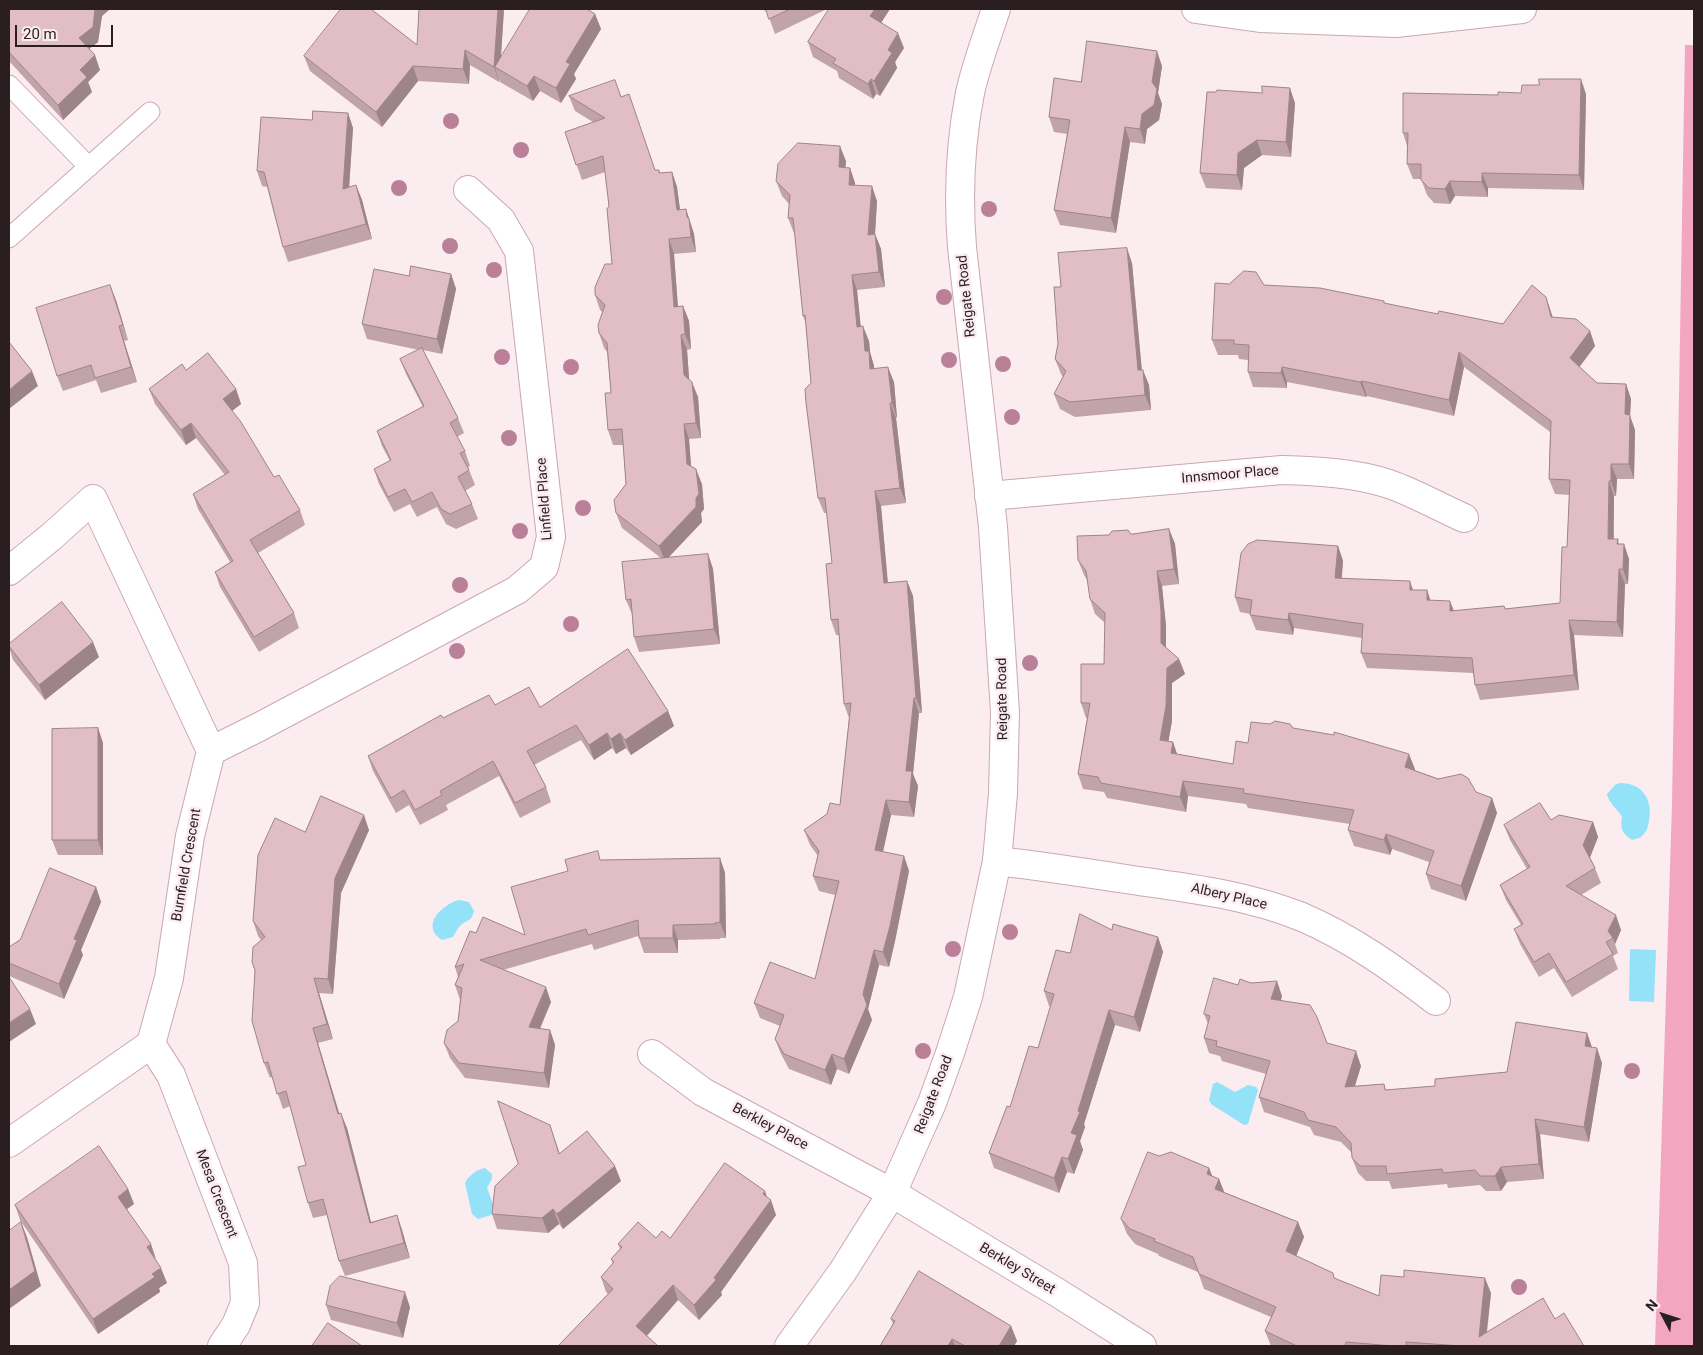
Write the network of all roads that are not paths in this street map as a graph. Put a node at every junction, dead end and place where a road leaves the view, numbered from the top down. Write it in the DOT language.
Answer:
graph roads {
  1 [pos="996,9"];
  2 [pos="1196,9"];
  3 [pos="1522,9"];
  4 [pos="9,85"];
  5 [pos="150,112"];
  6 [pos="89,167"];
  7 [pos="468,190"];
  8 [pos="9,238"];
  9 [pos="989,496"];
  10 [pos="1464,518"];
  11 [pos="9,571"];
  12 [pos="211,751"];
  13 [pos="997,861"];
  14 [pos="1436,1001"];
  15 [pos="151,1044"];
  16 [pos="652,1054"];
  17 [pos="9,1143"];
  18 [pos="892,1194"];
  19 [pos="222,1346"];
  20 [pos="789,1346"];
  21 [pos="1142,1346"];
  1 -- 9 [label="street, Reigate Road"];
  2 -- 3 [label="street"];
  4 -- 6 [label="lane"];
  5 -- 6 [label="lane"];
  6 -- 8 [label="lane"];
  7 -- 12 [label="street, Linfield Place"];
  9 -- 10 [label="street, Innsmoor Place"];
  9 -- 13 [label="street, Reigate Road"];
  11 -- 12 [label="street"];
  12 -- 15 [label="street, Burnfield Crescent"];
  13 -- 14 [label="street, Albery Place"];
  13 -- 18 [label="street, Reigate Road"];
  15 -- 17 [label="street"];
  15 -- 19 [label="street, Mesa Crescent"];
  16 -- 18 [label="street, Berkley Place"];
  18 -- 20 [label="street, Reigate Road"];
  18 -- 21 [label="street, Berkley Street"];
}
